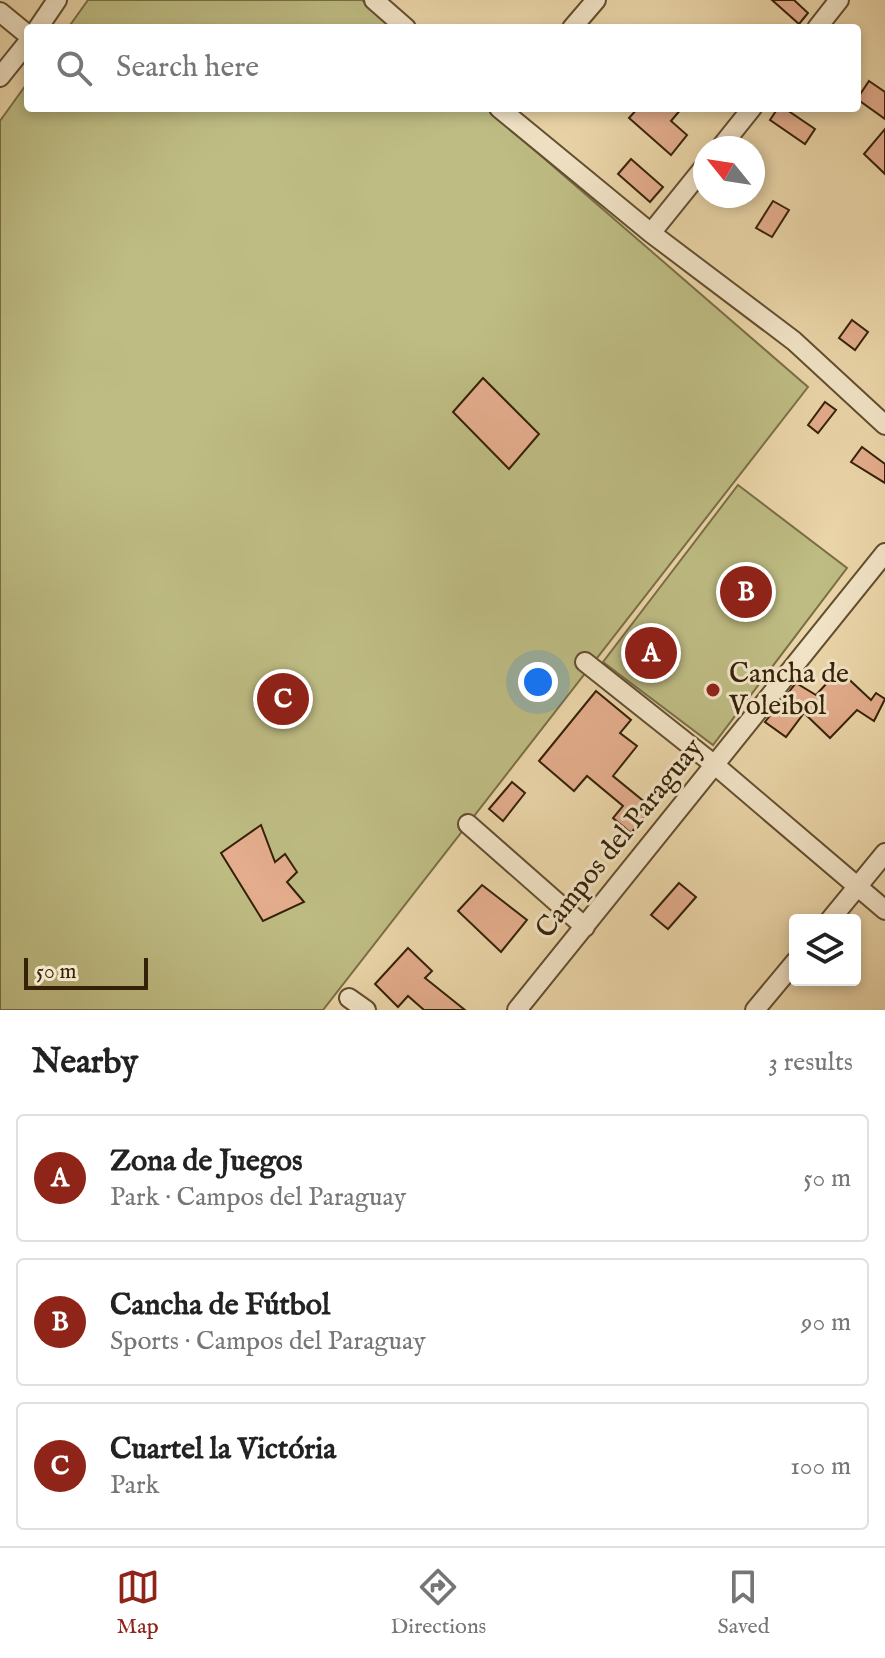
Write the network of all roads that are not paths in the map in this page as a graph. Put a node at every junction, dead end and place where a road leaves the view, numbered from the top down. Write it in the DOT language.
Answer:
graph roads {
  1 [pos="57,0"];
  2 [pos="374,0"];
  3 [pos="596,0"];
  4 [pos="839,0"];
  5 [pos="0,12"];
  6 [pos="41,24"];
  7 [pos="401,24"];
  8 [pos="575,24"];
  9 [pos="820,24"];
  10 [pos="24,32"];
  11 [pos="24,47"];
  12 [pos="0,77"];
  13 [pos="506,112"];
  14 [pos="749,112"];
  15 [pos="730,136"];
  16 [pos="693,181"];
  17 [pos="651,233"];
  18 [pos="885,425"];
  19 [pos="885,553"];
  20 [pos="585,662"];
  21 [pos="716,766"];
  22 [pos="468,824"];
  23 [pos="885,853"];
  24 [pos="858,887"];
  25 [pos="885,910"];
  26 [pos="835,914"];
  27 [pos="585,927"];
  28 [pos="789,969"];
  29 [pos="349,998"];
  30 [pos="366,1010"];
  31 [pos="517,1010"];
  32 [pos="755,1010"];
  1 -- 6 [label="street"];
  2 -- 7 [label="street"];
  3 -- 8 [label="street"];
  4 -- 9 [label="street"];
  5 -- 10 [label="street"];
  11 -- 12 [label="street"];
  13 -- 17 [label="street"];
  14 -- 15 [label="street"];
  16 -- 17 [label="street"];
  17 -- 18 [label="street"];
  19 -- 21 [label="street, Campos del Paraguay"];
  20 -- 21 [label="street"];
  21 -- 24 [label="street"];
  21 -- 27 [label="street, Campos del Paraguay"];
  22 -- 27 [label="street"];
  23 -- 24 [label="street"];
  24 -- 25 [label="street"];
  24 -- 26 [label="street"];
  27 -- 31 [label="street, Campos del Paraguay"];
  28 -- 32 [label="street"];
  29 -- 30 [label="street"];
}
